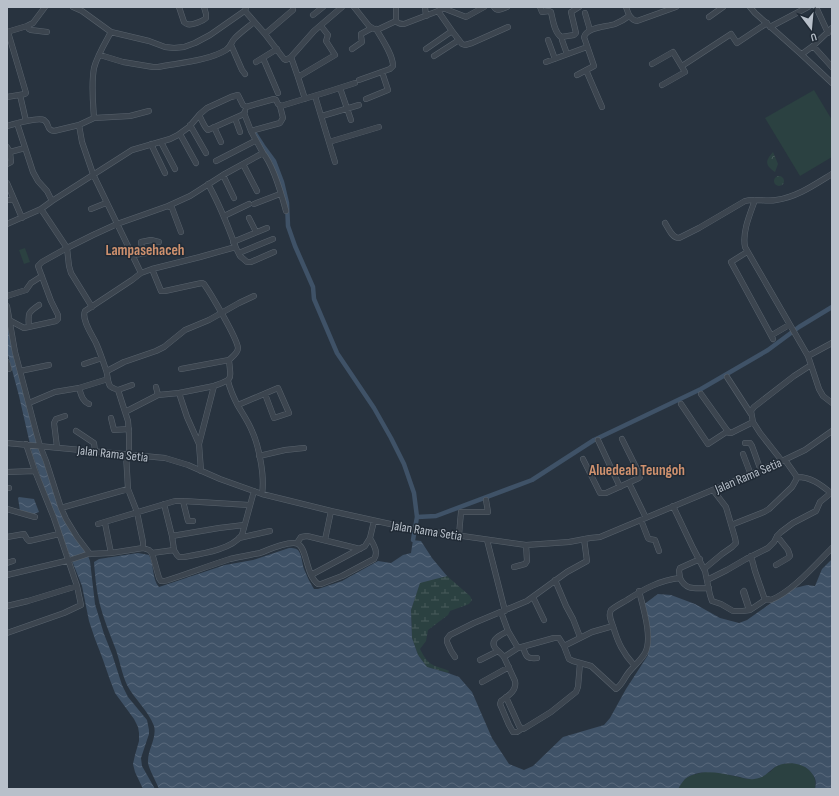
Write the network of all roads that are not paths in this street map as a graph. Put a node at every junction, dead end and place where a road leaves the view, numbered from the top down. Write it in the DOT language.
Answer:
graph roads {
  1 [pos="45,7"];
  2 [pos="73,7"];
  3 [pos="179,7"];
  4 [pos="204,7"];
  5 [pos="323,7"];
  6 [pos="342,7"];
  7 [pos="354,7"];
  8 [pos="396,7"];
  9 [pos="425,7"];
  10 [pos="484,7"];
  11 [pos="494,7"];
  12 [pos="507,7"];
  13 [pos="540,7"];
  14 [pos="579,7"];
  15 [pos="626,7"];
  16 [pos="676,7"];
  17 [pos="723,7"];
  18 [pos="750,7"];
  19 [pos="808,7"];
  20 [pos="816,7"];
  21 [pos="83,9"];
  22 [pos="245,9"];
  23 [pos="442,9"];
  24 [pos="293,10"];
  25 [pos="585,13"];
  26 [pos="313,15"];
  27 [pos="426,16"];
  28 [pos="629,16"];
  29 [pos="709,16"];
  30 [pos="396,21"];
  31 [pos="254,22"];
  32 [pos="769,25"];
  33 [pos="27,26"];
  34 [pos="321,26"];
  35 [pos="508,27"];
  36 [pos="832,28"];
  37 [pos="374,29"];
  38 [pos="590,30"];
  39 [pos="452,31"];
  40 [pos="8,32"];
  41 [pos="47,32"];
  42 [pos="112,32"];
  43 [pos="828,32"];
  44 [pos="265,34"];
  45 [pos="459,40"];
  46 [pos="548,40"];
  47 [pos="562,40"];
  48 [pos="231,45"];
  49 [pos="813,46"];
  50 [pos="587,47"];
  51 [pos="352,48"];
  52 [pos="426,49"];
  53 [pos="277,50"];
  54 [pos="567,54"];
  55 [pos="802,54"];
  56 [pos="100,55"];
  57 [pos="434,56"];
  58 [pos="290,57"];
  59 [pos="263,58"];
  60 [pos="555,58"];
  61 [pos="256,62"];
  62 [pos="546,62"];
  63 [pos="652,64"];
  64 [pos="682,66"];
  65 [pos="832,67"];
  66 [pos="586,70"];
  67 [pos="382,72"];
  68 [pos="245,74"];
  69 [pos="578,75"];
  70 [pos="298,77"];
  71 [pos="832,83"];
  72 [pos="662,85"];
  73 [pos="340,88"];
  74 [pos="278,92"];
  75 [pos="20,95"];
  76 [pos="315,96"];
  77 [pos="7,97"];
  78 [pos="305,99"];
  79 [pos="366,99"];
  80 [pos="359,105"];
  81 [pos="245,106"];
  82 [pos="280,106"];
  83 [pos="602,107"];
  84 [pos="347,109"];
  85 [pos="149,111"];
  86 [pos="244,113"];
  87 [pos="199,115"];
  88 [pos="322,116"];
  89 [pos="94,118"];
  90 [pos="235,118"];
  91 [pos="351,120"];
  92 [pos="26,121"];
  93 [pos="17,123"];
  94 [pos="79,125"];
  95 [pos="190,125"];
  96 [pos="7,126"];
  97 [pos="214,127"];
  98 [pos="379,127"];
  99 [pos="251,131"];
  100 [pos="240,132"];
  101 [pos="180,134"];
  102 [pos="255,141"];
  103 [pos="161,142"];
  104 [pos="221,142"];
  105 [pos="329,142"];
  106 [pos="150,144"];
  107 [pos="25,148"];
  108 [pos="8,150"];
  109 [pos="206,153"];
  110 [pos="263,153"];
  111 [pos="216,161"];
  112 [pos="335,162"];
  113 [pos="196,163"];
  114 [pos="7,164"];
  115 [pos="243,164"];
  116 [pos="175,170"];
  117 [pos="166,173"];
  118 [pos="93,174"];
  119 [pos="832,174"];
  120 [pos="223,175"];
  121 [pos="208,184"];
  122 [pos="8,186"];
  123 [pos="257,191"];
  124 [pos="280,194"];
  125 [pos="234,198"];
  126 [pos="7,200"];
  127 [pos="14,200"];
  128 [pos="755,200"];
  129 [pos="52,201"];
  130 [pos="106,203"];
  131 [pos="168,206"];
  132 [pos="41,209"];
  133 [pos="91,209"];
  134 [pos="286,211"];
  135 [pos="224,216"];
  136 [pos="22,218"];
  137 [pos="249,218"];
  138 [pos="666,223"];
  139 [pos="7,224"];
  140 [pos="117,224"];
  141 [pos="267,228"];
  142 [pos="182,232"];
  143 [pos="256,232"];
  144 [pos="273,239"];
  145 [pos="159,242"];
  146 [pos="234,242"];
  147 [pos="67,248"];
  148 [pos="236,248"];
  149 [pos="161,251"];
  150 [pos="274,252"];
  151 [pos="747,252"];
  152 [pos="143,253"];
  153 [pos="239,254"];
  154 [pos="133,256"];
  155 [pos="152,269"];
  156 [pos="141,273"];
  157 [pos="42,276"];
  158 [pos="7,296"];
  159 [pos="254,296"];
  160 [pos="38,305"];
  161 [pos="7,306"];
  162 [pos="92,307"];
  163 [pos="221,313"];
  164 [pos="9,320"];
  165 [pos="790,326"];
  166 [pos="29,327"];
  167 [pos="832,343"];
  168 [pos="808,356"];
  169 [pos="102,358"];
  170 [pos="229,360"];
  171 [pos="7,362"];
  172 [pos="84,364"];
  173 [pos="811,365"];
  174 [pos="49,366"];
  175 [pos="9,369"];
  176 [pos="180,369"];
  177 [pos="20,371"];
  178 [pos="107,371"];
  179 [pos="727,376"];
  180 [pos="108,379"];
  181 [pos="228,381"];
  182 [pos="132,385"];
  183 [pos="156,386"];
  184 [pos="214,386"];
  185 [pos="79,388"];
  186 [pos="118,390"];
  187 [pos="179,393"];
  188 [pos="264,394"];
  189 [pos="701,394"];
  190 [pos="158,395"];
  191 [pos="29,403"];
  192 [pos="832,403"];
  193 [pos="89,404"];
  194 [pos="681,404"];
  195 [pos="238,405"];
  196 [pos="125,412"];
  197 [pos="751,415"];
  198 [pos="65,416"];
  199 [pos="111,418"];
  200 [pos="753,422"];
  201 [pos="129,429"];
  202 [pos="76,431"];
  203 [pos="728,431"];
  204 [pos="832,431"];
  205 [pos="622,439"];
  206 [pos="598,440"];
  207 [pos="7,443"];
  208 [pos="745,443"];
  209 [pos="27,444"];
  210 [pos="198,444"];
  211 [pos="40,446"];
  212 [pos="57,447"];
  213 [pos="304,448"];
  214 [pos="95,451"];
  215 [pos="127,454"];
  216 [pos="742,454"];
  217 [pos="259,456"];
  218 [pos="583,458"];
  219 [pos="784,460"];
  220 [pos="201,470"];
  221 [pos="35,471"];
  222 [pos="761,471"];
  223 [pos="7,472"];
  224 [pos="751,475"];
  225 [pos="797,477"];
  226 [pos="629,483"];
  227 [pos="620,487"];
  228 [pos="128,489"];
  229 [pos="713,490"];
  230 [pos="254,491"];
  231 [pos="831,493"];
  232 [pos="262,494"];
  233 [pos="183,500"];
  234 [pos="486,500"];
  235 [pos="164,504"];
  236 [pos="249,505"];
  237 [pos="673,506"];
  238 [pos="61,508"];
  239 [pos="7,509"];
  240 [pos="331,511"];
  241 [pos="137,512"];
  242 [pos="35,517"];
  243 [pos="643,519"];
  244 [pos="193,521"];
  245 [pos="374,521"];
  246 [pos="105,523"];
  247 [pos="98,524"];
  248 [pos="244,524"];
  249 [pos="731,524"];
  250 [pos="270,531"];
  251 [pos="59,534"];
  252 [pos="8,535"];
  253 [pos="459,535"];
  254 [pos="172,536"];
  255 [pos="777,536"];
  256 [pos="239,538"];
  257 [pos="370,538"];
  258 [pos="584,539"];
  259 [pos="325,540"];
  260 [pos="487,540"];
  261 [pos="297,543"];
  262 [pos="526,545"];
  263 [pos="143,548"];
  264 [pos="832,548"];
  265 [pos="360,549"];
  266 [pos="174,550"];
  267 [pos="658,551"];
  268 [pos="111,553"];
  269 [pos="152,553"];
  270 [pos="89,554"];
  271 [pos="751,556"];
  272 [pos="700,559"];
  273 [pos="69,560"];
  274 [pos="13,561"];
  275 [pos="7,563"];
  276 [pos="776,564"];
  277 [pos="514,567"];
  278 [pos="704,569"];
  279 [pos="7,575"];
  280 [pos="311,575"];
  281 [pos="680,578"];
  282 [pos="555,580"];
  283 [pos="707,580"];
  284 [pos="77,586"];
  285 [pos="709,588"];
  286 [pos="639,591"];
  287 [pos="533,597"];
  288 [pos="765,600"];
  289 [pos="7,606"];
  290 [pos="503,611"];
  291 [pos="544,620"];
  292 [pos="613,626"];
  293 [pos="508,631"];
  294 [pos="7,632"];
  295 [pos="580,637"];
  296 [pos="564,646"];
  297 [pos="520,647"];
  298 [pos="498,651"];
  299 [pos="455,657"];
  300 [pos="504,657"];
  301 [pos="537,658"];
  302 [pos="480,660"];
  303 [pos="580,663"];
  304 [pos="634,665"];
  305 [pos="509,667"];
  306 [pos="482,682"];
  307 [pos="506,697"];
  308 [pos="520,727"];
  1 -- 33 [label="street"];
  2 -- 21 [label="street"];
  3 -- 4 [label="street"];
  5 -- 26 [label="street"];
  6 -- 34 [label="street"];
  7 -- 37 [label="street"];
  8 -- 30 [label="street"];
  9 -- 27 [label="street"];
  10 -- 23 [label="street"];
  11 -- 12 [label="street"];
  13 -- 14 [label="street"];
  15 -- 28 [label="street"];
  16 -- 28 [label="street"];
  17 -- 29 [label="street"];
  18 -- 32 [label="street"];
  19 -- 32 [label="street"];
  20 -- 43 [label="street"];
  21 -- 42 [label="street"];
  22 -- 31 [label="street"];
  22 -- 42 [label="street"];
  23 -- 27 [label="street"];
  23 -- 39 [label="street"];
  24 -- 44 [label="street"];
  25 -- 38 [label="street"];
  27 -- 30 [label="street"];
  28 -- 38 [label="street"];
  30 -- 37 [label="street"];
  31 -- 44 [label="street"];
  31 -- 48 [label="street"];
  32 -- 55 [label="street"];
  32 -- 64 [label="street"];
  33 -- 40 [label="street"];
  33 -- 41 [label="street"];
  34 -- 58 [label="street"];
  34 -- 70 [label="street"];
  35 -- 45 [label="street"];
  36 -- 43 [label="street"];
  37 -- 51 [label="street"];
  37 -- 67 [label="street"];
  38 -- 50 [label="street"];
  39 -- 45 [label="street"];
  39 -- 52 [label="street"];
  40 -- 75 [label="street"];
  42 -- 56 [label="street"];
  43 -- 49 [label="street"];
  44 -- 53 [label="street"];
  45 -- 57 [label="street"];
  46 -- 60 [label="street"];
  47 -- 54 [label="street"];
  48 -- 56 [label="street"];
  48 -- 68 [label="street"];
  49 -- 55 [label="street"];
  49 -- 65 [label="street"];
  50 -- 54 [label="street"];
  50 -- 66 [label="street"];
  53 -- 58 [label="street"];
  53 -- 59 [label="street"];
  54 -- 60 [label="street"];
  55 -- 71 [label="street"];
  56 -- 89 [label="street"];
  58 -- 70 [label="street"];
  59 -- 61 [label="street"];
  59 -- 74 [label="street"];
  60 -- 62 [label="street"];
  63 -- 64 [label="street"];
  64 -- 72 [label="street"];
  66 -- 69 [label="street"];
  66 -- 83 [label="street"];
  67 -- 73 [label="street"];
  67 -- 79 [label="street"];
  70 -- 78 [label="street"];
  73 -- 76 [label="street"];
  73 -- 84 [label="street"];
  75 -- 77 [label="street"];
  75 -- 92 [label="street"];
  76 -- 78 [label="street"];
  76 -- 88 [label="street"];
  78 -- 82 [label="street"];
  80 -- 84 [label="street"];
  81 -- 82 [label="street"];
  81 -- 86 [label="street"];
  81 -- 87 [label="street"];
  82 -- 99 [label="street"];
  84 -- 88 [label="street"];
  84 -- 91 [label="street"];
  85 -- 89 [label="street"];
  86 -- 90 [label="street"];
  86 -- 99 [label="street"];
  87 -- 95 [label="street"];
  87 -- 97 [label="street"];
  88 -- 105 [label="street"];
  89 -- 94 [label="street"];
  90 -- 97 [label="street"];
  90 -- 100 [label="street"];
  92 -- 93 [label="street"];
  92 -- 94 [label="street"];
  93 -- 96 [label="street"];
  93 -- 107 [label="street"];
  94 -- 118 [label="street"];
  95 -- 101 [label="street"];
  95 -- 109 [label="street"];
  97 -- 104 [label="street"];
  98 -- 105 [label="street"];
  99 -- 102 [label="street"];
  101 -- 103 [label="street"];
  101 -- 113 [label="street"];
  102 -- 110 [label="street"];
  102 -- 111 [label="street"];
  103 -- 106 [label="street"];
  103 -- 116 [label="street"];
  105 -- 112 [label="street"];
  106 -- 117 [label="street"];
  106 -- 118 [label="street"];
  107 -- 108 [label="street"];
  107 -- 129 [label="street"];
  108 -- 114 [label="street"];
  110 -- 115 [label="street"];
  110 -- 124 [label="street"];
  115 -- 120 [label="street"];
  115 -- 123 [label="street"];
  118 -- 129 [label="street"];
  118 -- 130 [label="street"];
  119 -- 128 [label="street"];
  120 -- 121 [label="street"];
  120 -- 125 [label="street"];
  121 -- 131 [label="street"];
  121 -- 135 [label="street"];
  122 -- 127 [label="street"];
  124 -- 134 [label="street"];
  124 -- 135 [label="street"];
  126 -- 127 [label="street"];
  127 -- 136 [label="street"];
  128 -- 138 [label="street"];
  128 -- 151 [label="street"];
  129 -- 132 [label="street"];
  130 -- 133 [label="street"];
  130 -- 140 [label="street"];
  131 -- 140 [label="street"];
  131 -- 142 [label="street"];
  132 -- 136 [label="street"];
  132 -- 147 [label="street"];
  135 -- 146 [label="street"];
  136 -- 139 [label="street"];
  137 -- 143 [label="street"];
  140 -- 147 [label="street"];
  140 -- 154 [label="street"];
  141 -- 143 [label="street"];
  143 -- 146 [label="street"];
  144 -- 153 [label="street"];
  145 -- 152 [label="street"];
  146 -- 148 [label="street"];
  147 -- 157 [label="street"];
  147 -- 162 [label="street"];
  148 -- 153 [label="street"];
  148 -- 155 [label="street"];
  149 -- 152 [label="street"];
  150 -- 153 [label="street"];
  151 -- 165 [label="street"];
  151 -- 165 [label="street"];
  152 -- 154 [label="street"];
  154 -- 156 [label="street"];
  155 -- 156 [label="street"];
  155 -- 163 [label="street"];
  156 -- 162 [label="street"];
  157 -- 158 [label="street"];
  157 -- 166 [label="street"];
  159 -- 163 [label="street"];
  160 -- 166 [label="street"];
  161 -- 164 [label="street"];
  162 -- 169 [label="street"];
  163 -- 170 [label="street"];
  163 -- 178 [label="street"];
  164 -- 166 [label="street"];
  164 -- 177 [label="street"];
  165 -- 168 [label="street"];
  167 -- 168 [label="street"];
  168 -- 173 [label="street"];
  169 -- 172 [label="street"];
  169 -- 178 [label="street"];
  170 -- 176 [label="street"];
  170 -- 181 [label="street"];
  171 -- 175 [label="street"];
  173 -- 192 [label="street"];
  173 -- 197 [label="street"];
  174 -- 177 [label="street"];
  177 -- 191 [label="street"];
  178 -- 180 [label="street"];
  179 -- 197 [label="street"];
  180 -- 185 [label="street"];
  180 -- 186 [label="street"];
  181 -- 184 [label="street"];
  181 -- 195 [label="street"];
  182 -- 186 [label="street"];
  183 -- 190 [label="street"];
  184 -- 187 [label="street"];
  184 -- 210 [label="street"];
  185 -- 191 [label="street"];
  185 -- 193 [label="street"];
  186 -- 196 [label="street"];
  187 -- 190 [label="street"];
  187 -- 210 [label="street"];
  188 -- 188 [label="street"];
  188 -- 195 [label="street"];
  189 -- 203 [label="street"];
  190 -- 196 [label="street"];
  191 -- 211 [label="street"];
  194 -- 203 [label="street"];
  195 -- 217 [label="street"];
  196 -- 201 [label="street"];
  197 -- 200 [label="street"];
  198 -- 212 [label="street"];
  199 -- 201 [label="street"];
  200 -- 203 [label="street"];
  200 -- 219 [label="street"];
  201 -- 215 [label="street"];
  202 -- 214 [label="street"];
  204 -- 219 [label="street, Jalan Rama Setia"];
  205 -- 226 [label="street"];
  206 -- 227 [label="street"];
  207 -- 209 [label="street, Jalan Rama Setia"];
  208 -- 222 [label="street"];
  209 -- 211 [label="street, Jalan Rama Setia"];
  209 -- 221 [label="street"];
  210 -- 220 [label="street"];
  211 -- 212 [label="street, Jalan Rama Setia"];
  211 -- 238 [label="street"];
  212 -- 214 [label="street, Jalan Rama Setia"];
  213 -- 217 [label="street"];
  214 -- 215 [label="street, Jalan Rama Setia"];
  215 -- 220 [label="street, Jalan Rama Setia"];
  215 -- 228 [label="street"];
  216 -- 224 [label="street"];
  217 -- 232 [label="street"];
  218 -- 227 [label="street"];
  219 -- 222 [label="street, Jalan Rama Setia"];
  219 -- 225 [label="street"];
  220 -- 230 [label="street, Jalan Rama Setia"];
  221 -- 223 [label="street"];
  221 -- 251 [label="street"];
  222 -- 224 [label="street, Jalan Rama Setia"];
  224 -- 229 [label="street, Jalan Rama Setia"];
  225 -- 231 [label="street"];
  225 -- 249 [label="street"];
  226 -- 227 [label="street"];
  226 -- 243 [label="street"];
  228 -- 238 [label="street"];
  228 -- 241 [label="street"];
  229 -- 237 [label="street, Jalan Rama Setia"];
  229 -- 249 [label="street"];
  230 -- 232 [label="street, Jalan Rama Setia"];
  230 -- 236 [label="street"];
  231 -- 255 [label="street"];
  232 -- 240 [label="street, Jalan Rama Setia"];
  233 -- 235 [label="street"];
  233 -- 236 [label="street"];
  233 -- 244 [label="street"];
  234 -- 253 [label="street"];
  235 -- 241 [label="street"];
  235 -- 254 [label="street"];
  236 -- 248 [label="street"];
  237 -- 243 [label="street, Jalan Rama Setia"];
  237 -- 272 [label="street"];
  238 -- 270 [label="street"];
  239 -- 242 [label="street"];
  240 -- 245 [label="street, Jalan Rama Setia"];
  240 -- 259 [label="street"];
  241 -- 246 [label="street"];
  241 -- 263 [label="street"];
  243 -- 258 [label="street, Jalan Rama Setia"];
  243 -- 267 [label="street"];
  245 -- 253 [label="street, Jalan Rama Setia"];
  245 -- 257 [label="street"];
  246 -- 247 [label="street"];
  246 -- 268 [label="street"];
  248 -- 254 [label="street"];
  248 -- 256 [label="street"];
  249 -- 278 [label="street"];
  250 -- 256 [label="street"];
  251 -- 252 [label="street"];
  251 -- 273 [label="street"];
  253 -- 260 [label="street, Jalan Rama Setia"];
  254 -- 266 [label="street"];
  255 -- 271 [label="street"];
  255 -- 276 [label="street"];
  256 -- 266 [label="street"];
  257 -- 265 [label="street"];
  257 -- 280 [label="street"];
  258 -- 262 [label="street, Jalan Rama Setia"];
  258 -- 282 [label="street"];
  259 -- 261 [label="street"];
  259 -- 265 [label="street"];
  260 -- 262 [label="street, Jalan Rama Setia"];
  260 -- 290 [label="street"];
  261 -- 269 [label="street"];
  261 -- 280 [label="street"];
  262 -- 277 [label="street"];
  263 -- 268 [label="street"];
  263 -- 269 [label="street"];
  264 -- 288 [label="street"];
  265 -- 280 [label="street"];
  266 -- 269 [label="street"];
  268 -- 270 [label="street"];
  270 -- 273 [label="street"];
  271 -- 283 [label="street"];
  271 -- 288 [label="street"];
  272 -- 278 [label="street"];
  272 -- 281 [label="street"];
  273 -- 279 [label="street"];
  273 -- 284 [label="street"];
  274 -- 275 [label="street"];
  278 -- 283 [label="street"];
  281 -- 285 [label="street"];
  281 -- 286 [label="street"];
  282 -- 287 [label="street"];
  282 -- 295 [label="street"];
  283 -- 285 [label="street"];
  284 -- 289 [label="street"];
  284 -- 294 [label="street"];
  285 -- 288 [label="street"];
  286 -- 292 [label="street"];
  286 -- 304 [label="street"];
  287 -- 290 [label="street"];
  287 -- 291 [label="street"];
  290 -- 293 [label="street"];
  290 -- 299 [label="street"];
  292 -- 295 [label="street"];
  292 -- 304 [label="street"];
  293 -- 297 [label="street"];
  293 -- 298 [label="street"];
  295 -- 296 [label="street"];
  296 -- 297 [label="street"];
  296 -- 303 [label="street"];
  297 -- 300 [label="street"];
  297 -- 301 [label="street"];
  298 -- 300 [label="street"];
  298 -- 302 [label="street"];
  300 -- 305 [label="street"];
  303 -- 304 [label="street"];
  303 -- 308 [label="street"];
  305 -- 306 [label="street"];
  305 -- 307 [label="street"];
  307 -- 308 [label="street"];
  307 -- 308 [label="street"];
}
